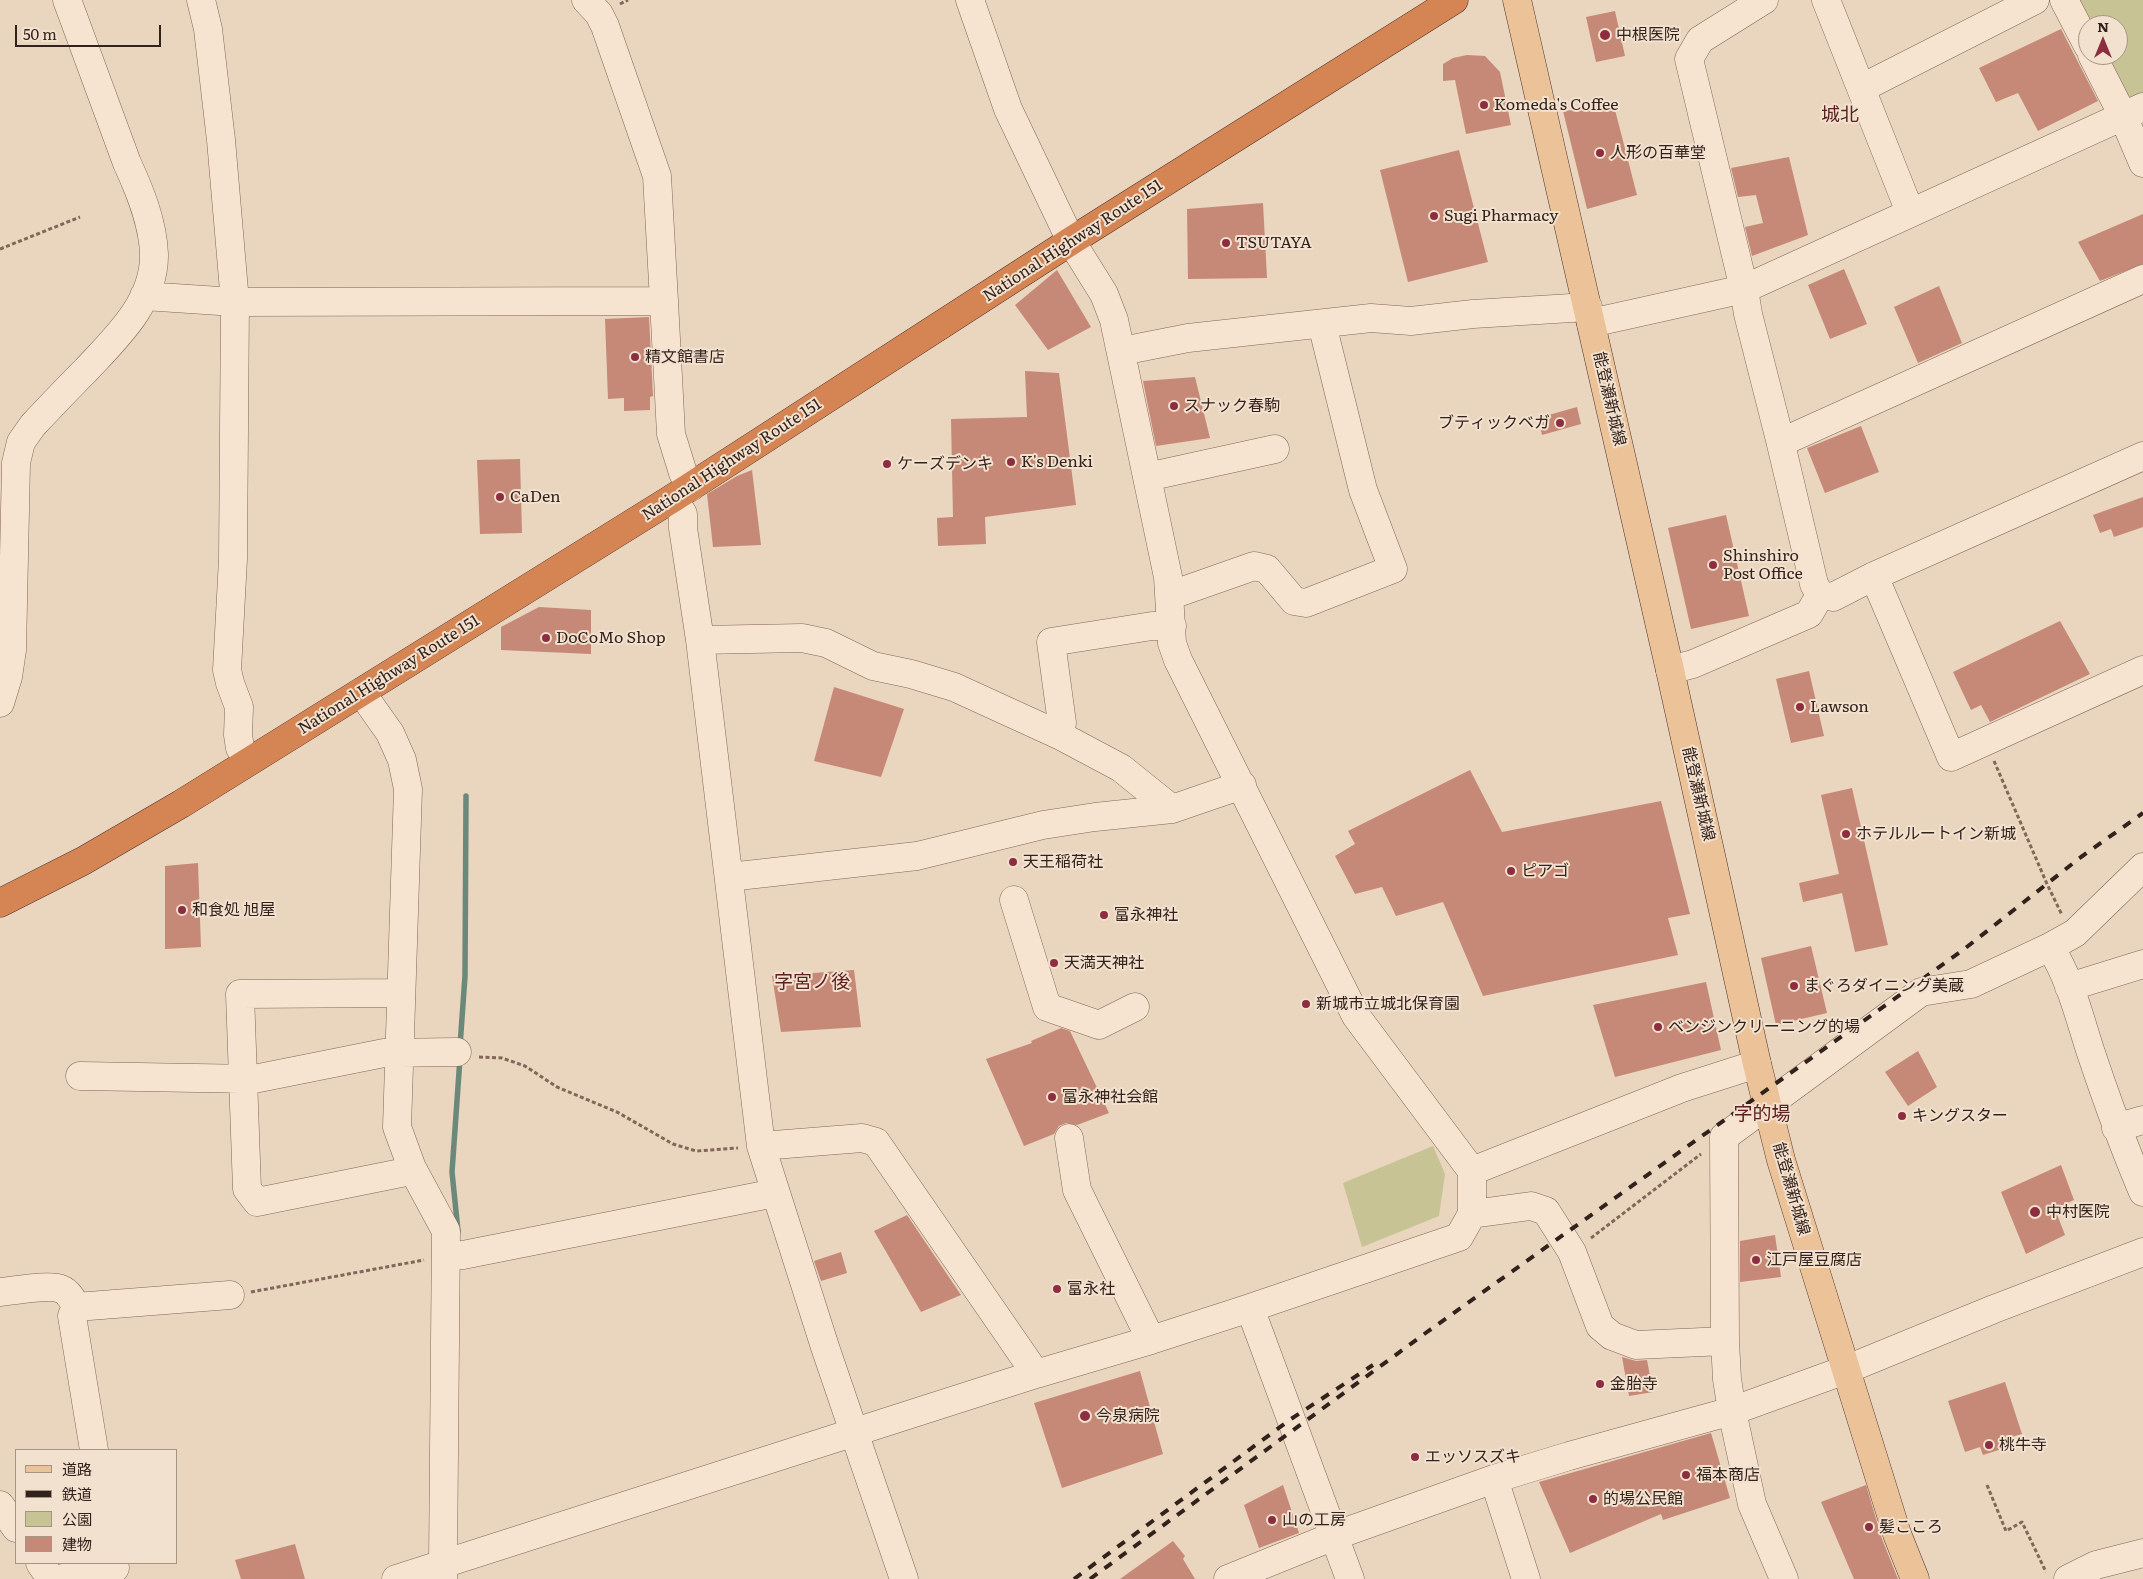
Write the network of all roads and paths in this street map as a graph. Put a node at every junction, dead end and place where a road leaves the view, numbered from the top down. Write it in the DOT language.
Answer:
graph roads {
  1 [pos="67,0"];
  2 [pos="201,0"];
  3 [pos="586,0"];
  4 [pos="970,0"];
  5 [pos="1454,0"];
  6 [pos="1516,0"];
  7 [pos="1764,0"];
  8 [pos="1826,0"];
  9 [pos="2035,0"];
  10 [pos="2064,0"];
  11 [pos="2078,27"];
  12 [pos="2099,65"];
  13 [pos="1862,88"];
  14 [pos="2133,111"];
  15 [pos="2143,163"];
  16 [pos="1910,212"];
  17 [pos="80,217"];
  18 [pos="1071,241"];
  19 [pos="0,249"];
  20 [pos="2143,279"];
  21 [pos="1744,289"];
  22 [pos="144,296"];
  23 [pos="664,301"];
  24 [pos="235,302"];
  25 [pos="1590,315"];
  26 [pos="1322,324"];
  27 [pos="1122,351"];
  28 [pos="1780,440"];
  29 [pos="1275,449"];
  30 [pos="2143,456"];
  31 [pos="1147,476"];
  32 [pos="682,493"];
  33 [pos="1874,576"];
  34 [pos="1170,593"];
  35 [pos="1820,594"];
  36 [pos="1172,626"];
  37 [pos="700,640"];
  38 [pos="1670,670"];
  39 [pos="2143,670"];
  40 [pos="361,692"];
  41 [pos="0,704"];
  42 [pos="1059,735"];
  43 [pos="1985,740"];
  44 [pos="248,762"];
  45 [pos="1242,785"];
  46 [pos="1172,809"];
  47 [pos="2143,867"];
  48 [pos="729,877"];
  49 [pos="1014,900"];
  50 [pos="0,903"];
  51 [pos="2075,933"];
  52 [pos="2050,947"];
  53 [pos="2143,964"];
  54 [pos="2069,987"];
  55 [pos="401,993"];
  56 [pos="1135,1007"];
  57 [pos="399,1052"];
  58 [pos="466,1054"];
  59 [pos="1757,1064"];
  60 [pos="80,1076"];
  61 [pos="244,1079"];
  62 [pos="1768,1106"];
  63 [pos="2143,1120"];
  64 [pos="2116,1128"];
  65 [pos="1724,1137"];
  66 [pos="1069,1138"];
  67 [pos="761,1146"];
  68 [pos="412,1168"];
  69 [pos="1472,1171"];
  70 [pos="2143,1192"];
  71 [pos="775,1193"];
  72 [pos="1472,1214"];
  73 [pos="1572,1252"];
  74 [pos="2143,1252"];
  75 [pos="455,1255"];
  76 [pos="0,1292"];
  77 [pos="230,1296"];
  78 [pos="76,1307"];
  79 [pos="1250,1308"];
  80 [pos="1151,1340"];
  81 [pos="1725,1341"];
  82 [pos="1845,1370"];
  83 [pos="1036,1374"];
  84 [pos="1732,1411"];
  85 [pos="854,1434"];
  86 [pos="94,1449"];
  87 [pos="1494,1479"];
  88 [pos="1987,1485"];
  89 [pos="0,1505"];
  90 [pos="15,1527"];
  91 [pos="1334,1536"];
  92 [pos="2143,1553"];
  93 [pos="41,1564"];
  94 [pos="114,1564"];
  95 [pos="449,1566"];
  96 [pos="51,1579"];
  97 [pos="58,1579"];
  98 [pos="396,1579"];
  99 [pos="904,1579"];
  100 [pos="1228,1579"];
  101 [pos="1350,1579"];
  102 [pos="1526,1579"];
  103 [pos="1784,1579"];
  104 [pos="1915,1579"];
  105 [pos="2049,1579"];
  106 [pos="2068,1579"];
  1 -- 22 [label="street"];
  2 -- 24 [label="street"];
  3 -- 23 [label="street"];
  4 -- 18 [label="street"];
  5 -- 18 [label="highway, National Highway Route 151"];
  6 -- 25 [label="main road, 能登瀬新城線"];
  7 -- 21 [label="street"];
  8 -- 13 [label="street"];
  9 -- 13 [label="street"];
  10 -- 11 [label="street"];
  12 -- 14 [label="street"];
  13 -- 16 [label="street"];
  14 -- 15 [label="street"];
  14 -- 16 [label="street"];
  16 -- 21 [label="street"];
  17 -- 19 [label="path"];
  18 -- 27 [label="street"];
  18 -- 32 [label="highway, National Highway Route 151"];
  20 -- 28 [label="street"];
  21 -- 25 [label="street"];
  21 -- 28 [label="street"];
  22 -- 24 [label="street"];
  22 -- 41 [label="street"];
  23 -- 24 [label="street"];
  23 -- 32 [label="street"];
  24 -- 44 [label="street"];
  25 -- 26 [label="street"];
  25 -- 38 [label="main road, 能登瀬新城線"];
  26 -- 27 [label="street"];
  26 -- 34 [label="street"];
  27 -- 31 [label="street"];
  28 -- 35 [label="street"];
  29 -- 31 [label="street"];
  30 -- 33 [label="street"];
  31 -- 34 [label="street"];
  32 -- 37 [label="street"];
  32 -- 40 [label="highway, National Highway Route 151"];
  33 -- 35 [label="street"];
  33 -- 43 [label="street"];
  34 -- 36 [label="street"];
  35 -- 38 [label="street"];
  36 -- 42 [label="street"];
  36 -- 45 [label="street"];
  37 -- 42 [label="street"];
  37 -- 48 [label="street"];
  38 -- 59 [label="main road, 能登瀬新城線"];
  39 -- 43 [label="street"];
  40 -- 44 [label="highway, National Highway Route 151"];
  40 -- 55 [label="street"];
  42 -- 46 [label="street"];
  43 -- 51 [label="path"];
  44 -- 50 [label="highway, National Highway Route 151"];
  45 -- 46 [label="street"];
  45 -- 69 [label="street"];
  46 -- 48 [label="street"];
  47 -- 51 [label="street"];
  48 -- 67 [label="street"];
  49 -- 56 [label="street"];
  51 -- 52 [label="street"];
  52 -- 54 [label="street"];
  52 -- 62 [label="street"];
  53 -- 54 [label="street"];
  54 -- 64 [label="street"];
  55 -- 57 [label="street"];
  55 -- 61 [label="street"];
  57 -- 58 [label="street"];
  57 -- 61 [label="street"];
  57 -- 68 [label="street"];
  58 -- 67 [label="path"];
  59 -- 62 [label="main road, 能登瀬新城線"];
  59 -- 69 [label="street"];
  60 -- 61 [label="street"];
  61 -- 68 [label="street"];
  62 -- 65 [label="street"];
  62 -- 82 [label="main road, 能登瀬新城線"];
  63 -- 64 [label="street"];
  64 -- 70 [label="street"];
  65 -- 73 [label="path"];
  65 -- 81 [label="street"];
  66 -- 80 [label="street"];
  67 -- 71 [label="street"];
  67 -- 83 [label="street"];
  68 -- 75 [label="street"];
  69 -- 72 [label="street"];
  71 -- 75 [label="street"];
  71 -- 85 [label="street"];
  72 -- 73 [label="street"];
  72 -- 79 [label="street"];
  73 -- 81 [label="street"];
  74 -- 82 [label="street"];
  75 -- 77 [label="path"];
  75 -- 95 [label="street"];
  76 -- 78 [label="street"];
  77 -- 78 [label="street"];
  78 -- 86 [label="street"];
  79 -- 80 [label="street"];
  79 -- 91 [label="street"];
  80 -- 83 [label="street"];
  81 -- 84 [label="street"];
  82 -- 84 [label="street"];
  82 -- 104 [label="main road, 能登瀬新城線"];
  83 -- 85 [label="street"];
  84 -- 87 [label="street"];
  84 -- 103 [label="street"];
  85 -- 95 [label="street"];
  85 -- 99 [label="street"];
  87 -- 91 [label="street"];
  87 -- 102 [label="street"];
  88 -- 105 [label="path"];
  89 -- 90 [label="street"];
  91 -- 100 [label="street"];
  91 -- 101 [label="street"];
  92 -- 106 [label="street"];
  93 -- 96 [label="street"];
  94 -- 97 [label="street"];
  95 -- 98 [label="street"];
}
